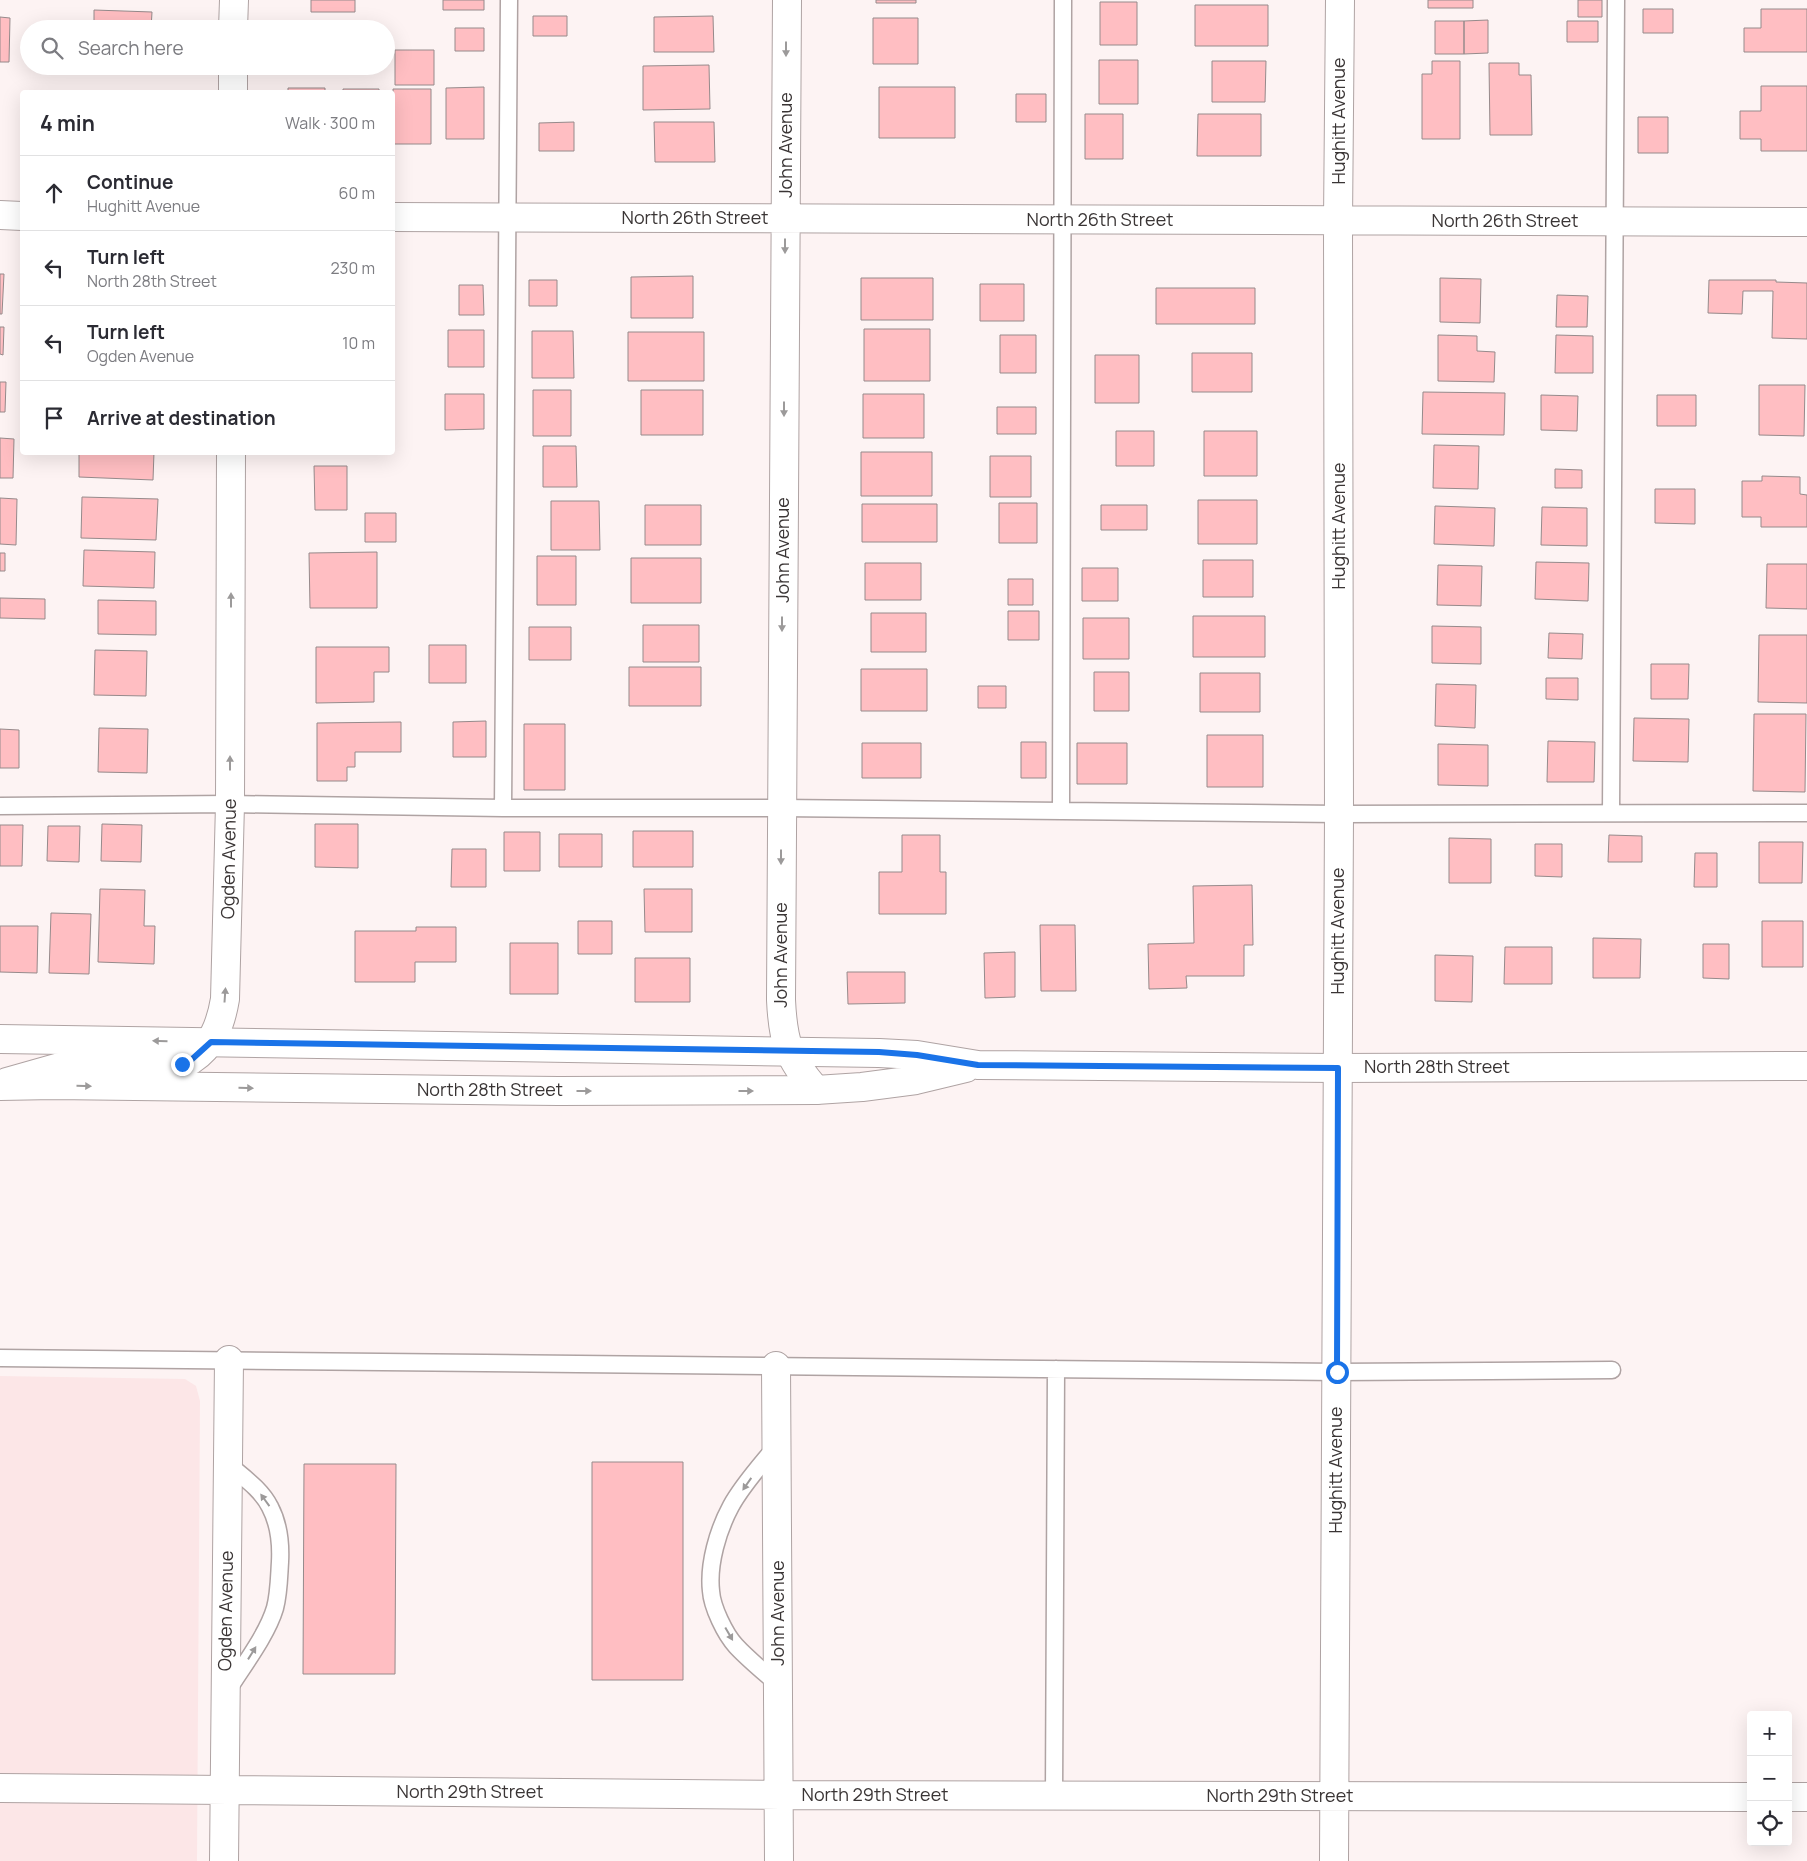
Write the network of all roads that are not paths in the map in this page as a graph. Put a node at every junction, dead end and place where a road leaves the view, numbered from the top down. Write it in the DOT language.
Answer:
graph roads {
  1 [pos="234,0"];
  2 [pos="509,0"];
  3 [pos="787,0"];
  4 [pos="1063,0"];
  5 [pos="1340,0"];
  6 [pos="1616,0"];
  7 [pos="233,20"];
  8 [pos="233,75"];
  9 [pos="233,90"];
  10 [pos="0,216"];
  11 [pos="20,216"];
  12 [pos="395,217"];
  13 [pos="508,217"];
  14 [pos="785,218"];
  15 [pos="1063,220"];
  16 [pos="1338,221"];
  17 [pos="1616,222"];
  18 [pos="1807,222"];
  19 [pos="231,455"];
  20 [pos="230,804"];
  21 [pos="0,806"];
  22 [pos="503,808"];
  23 [pos="781,808"];
  24 [pos="1060,811"];
  25 [pos="1611,813"];
  26 [pos="1807,813"];
  27 [pos="1339,814"];
  28 [pos="0,1039"];
  29 [pos="211,1042"];
  30 [pos="789,1051"];
  31 [pos="978,1065"];
  32 [pos="1807,1066"];
  33 [pos="1338,1068"];
  34 [pos="0,1085"];
  35 [pos="816,1090"];
  36 [pos="0,1358"];
  37 [pos="229,1360"];
  38 [pos="776,1366"];
  39 [pos="1056,1369"];
  40 [pos="1612,1370"];
  41 [pos="1337,1372"];
  42 [pos="777,1445"];
  43 [pos="228,1464"];
  44 [pos="779,1684"];
  45 [pos="226,1694"];
  46 [pos="0,1788"];
  47 [pos="225,1790"];
  48 [pos="780,1795"];
  49 [pos="1054,1795"];
  50 [pos="1334,1796"];
  51 [pos="1747,1797"];
  52 [pos="1792,1797"];
  53 [pos="1807,1797"];
  54 [pos="224,1861"];
  55 [pos="779,1861"];
  56 [pos="1334,1861"];
  1 -- 7 [label="street"];
  2 -- 13 [label="lane"];
  3 -- 14 [label="street, John Avenue, one-way"];
  4 -- 15 [label="lane"];
  5 -- 16 [label="street, Hughitt Avenue"];
  6 -- 17 [label="lane"];
  8 -- 9 [label="street"];
  10 -- 11 [label="street"];
  12 -- 13 [label="street, North 26th Street"];
  13 -- 14 [label="street, North 26th Street"];
  13 -- 22 [label="lane"];
  14 -- 15 [label="street, North 26th Street"];
  14 -- 23 [label="street, John Avenue, one-way"];
  15 -- 16 [label="street, North 26th Street"];
  15 -- 24 [label="lane"];
  16 -- 17 [label="street, North 26th Street"];
  16 -- 27 [label="street, Hughitt Avenue"];
  17 -- 18 [label="street, North 26th Street"];
  17 -- 25 [label="lane"];
  20 -- 19 [label="street, Ogden Avenue, one-way"];
  20 -- 21 [label="lane"];
  20 -- 22 [label="lane"];
  29 -- 20 [label="street, Ogden Avenue, one-way"];
  22 -- 23 [label="lane"];
  23 -- 24 [label="lane"];
  23 -- 30 [label="street, John Avenue, one-way"];
  24 -- 27 [label="lane"];
  25 -- 26 [label="lane"];
  25 -- 27 [label="lane"];
  27 -- 33 [label="street, Hughitt Avenue"];
  29 -- 28 [label="street, North 28th Street, one-way"];
  29 -- 30 [label="street, North 28th Street"];
  29 -- 34 [label="street, Ogden Avenue"];
  30 -- 31 [label="street, North 28th Street"];
  30 -- 35 [label="street, John Avenue"];
  31 -- 33 [label="street, North 28th Street"];
  31 -- 35 [label="street, North 28th Street"];
  32 -- 33 [label="street, North 28th Street"];
  33 -- 41 [label="street, Hughitt Avenue"];
  34 -- 35 [label="street, North 28th Street, one-way"];
  36 -- 37 [label="lane"];
  37 -- 38 [label="lane"];
  37 -- 43 [label="street, Ogden Avenue"];
  38 -- 39 [label="lane"];
  38 -- 42 [label="street, John Avenue"];
  39 -- 41 [label="lane"];
  39 -- 49 [label="lane"];
  40 -- 41 [label="lane"];
  41 -- 50 [label="street, Hughitt Avenue"];
  42 -- 44 [label="street, John Avenue"];
  42 -- 44 [label="lane, one-way"];
  43 -- 45 [label="street, Ogden Avenue"];
  45 -- 43 [label="lane, one-way"];
  44 -- 48 [label="street, John Avenue"];
  45 -- 47 [label="street, Ogden Avenue"];
  46 -- 47 [label="street, North 29th Street"];
  47 -- 48 [label="street, North 29th Street"];
  47 -- 54 [label="street, Ogden Avenue"];
  48 -- 49 [label="street, North 29th Street"];
  48 -- 55 [label="street, John Avenue"];
  49 -- 50 [label="street, North 29th Street"];
  50 -- 51 [label="street, North 29th Street"];
  50 -- 56 [label="street, Hughitt Avenue"];
  52 -- 53 [label="street"];
}
